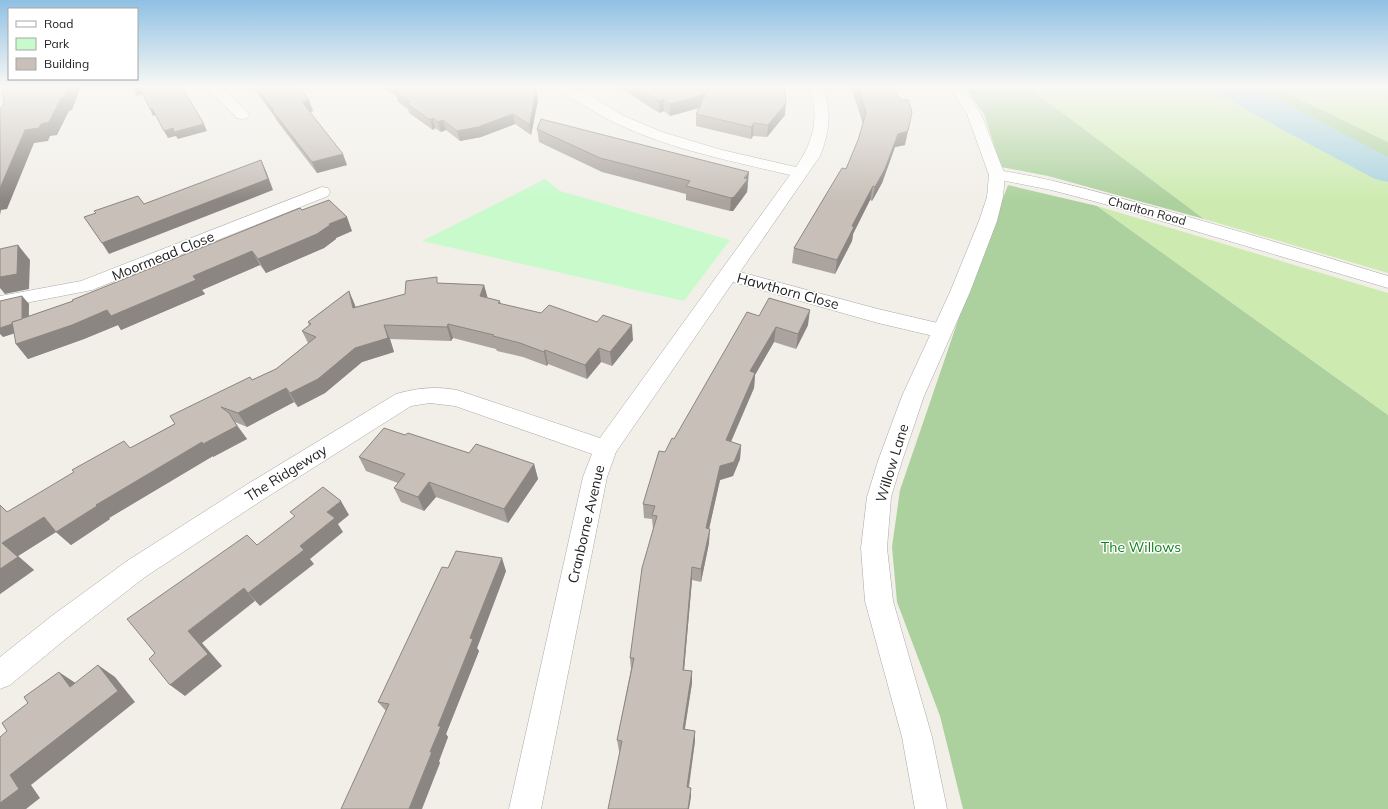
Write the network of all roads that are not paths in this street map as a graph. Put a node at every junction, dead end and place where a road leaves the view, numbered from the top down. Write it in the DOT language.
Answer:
graph roads {
  1 [pos="630,125"];
  2 [pos="822,125"];
  3 [pos="978,125"];
  4 [pos="800,173"];
  5 [pos="997,175"];
  6 [pos="322,192"];
  7 [pos="729,275"];
  8 [pos="1388,282"];
  9 [pos="0,302"];
  10 [pos="942,331"];
  11 [pos="605,449"];
  12 [pos="0,674"];
  13 [pos="525,809"];
  14 [pos="931,809"];
  1 -- 4 [label="street"];
  2 -- 4 [label="street, Hawthorn Close"];
  3 -- 5 [label="street"];
  4 -- 7 [label="street, Hawthorn Close"];
  5 -- 8 [label="street, Charlton Road"];
  5 -- 10 [label="street, Willow Lane"];
  6 -- 9 [label="street, Moormead Close"];
  7 -- 10 [label="street, Hawthorn Close"];
  7 -- 11 [label="street, Cranborne Avenue"];
  10 -- 14 [label="street, Willow Lane"];
  11 -- 12 [label="street, The Ridgeway"];
  11 -- 13 [label="street, Cranborne Avenue"];
}
